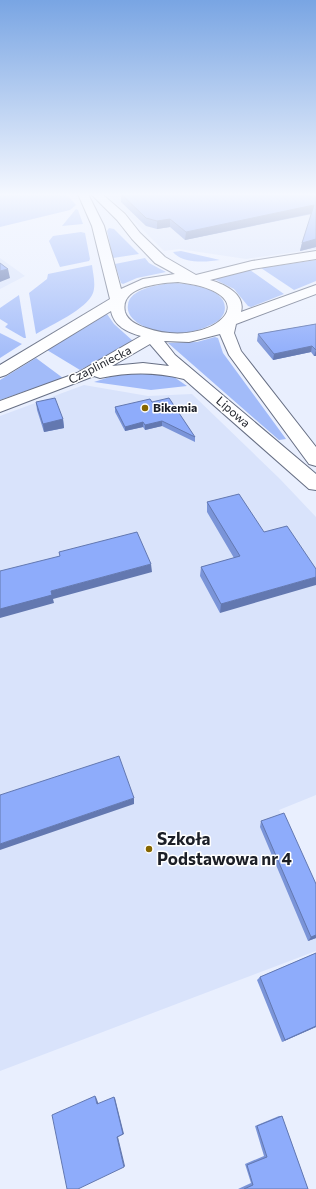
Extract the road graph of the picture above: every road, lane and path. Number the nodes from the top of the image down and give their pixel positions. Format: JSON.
{"nodes":[{"id":1,"x":104,"y":249,"type":"edge"},
{"id":2,"x":149,"y":249,"type":"edge"},
{"id":3,"x":316,"y":255,"type":"edge"},
{"id":4,"x":160,"y":260,"type":"junction"},
{"id":5,"x":252,"y":265,"type":"junction"},
{"id":6,"x":194,"y":280,"type":"junction"},
{"id":7,"x":316,"y":289,"type":"edge"},
{"id":8,"x":118,"y":300,"type":"junction"},
{"id":9,"x":229,"y":322,"type":"junction"},
{"id":10,"x":153,"y":336,"type":"junction"},
{"id":11,"x":0,"y":372,"type":"edge"},
{"id":12,"x":83,"y":376,"type":"junction"},
{"id":13,"x":193,"y":378,"type":"junction"},
{"id":14,"x":0,"y":407,"type":"edge"},
{"id":15,"x":316,"y":460,"type":"edge"},
{"id":16,"x":316,"y":484,"type":"edge"}],
"edges":[{"from":1,"to":8,"type":"street"},
{"from":2,"to":4,"type":"street"},
{"from":3,"to":5,"type":"street"},
{"from":4,"to":5,"type":"street"},
{"from":4,"to":6,"type":"street"},
{"from":5,"to":6,"type":"street"},
{"from":6,"to":8,"type":"street"},
{"from":6,"to":9,"type":"street"},
{"from":7,"to":9,"type":"street"},
{"from":8,"to":10,"type":"street"},
{"from":8,"to":11,"type":"street"},
{"from":9,"to":10,"type":"street"},
{"from":9,"to":15,"type":"street"},
{"from":10,"to":12,"type":"street","name":"Czapliniecka"},
{"from":10,"to":13,"type":"street","name":"Lipowa"},
{"from":12,"to":13,"type":"street"},
{"from":12,"to":14,"type":"street","name":"Czapliniecka"},
{"from":13,"to":16,"type":"street","name":"Lipowa"}]}
